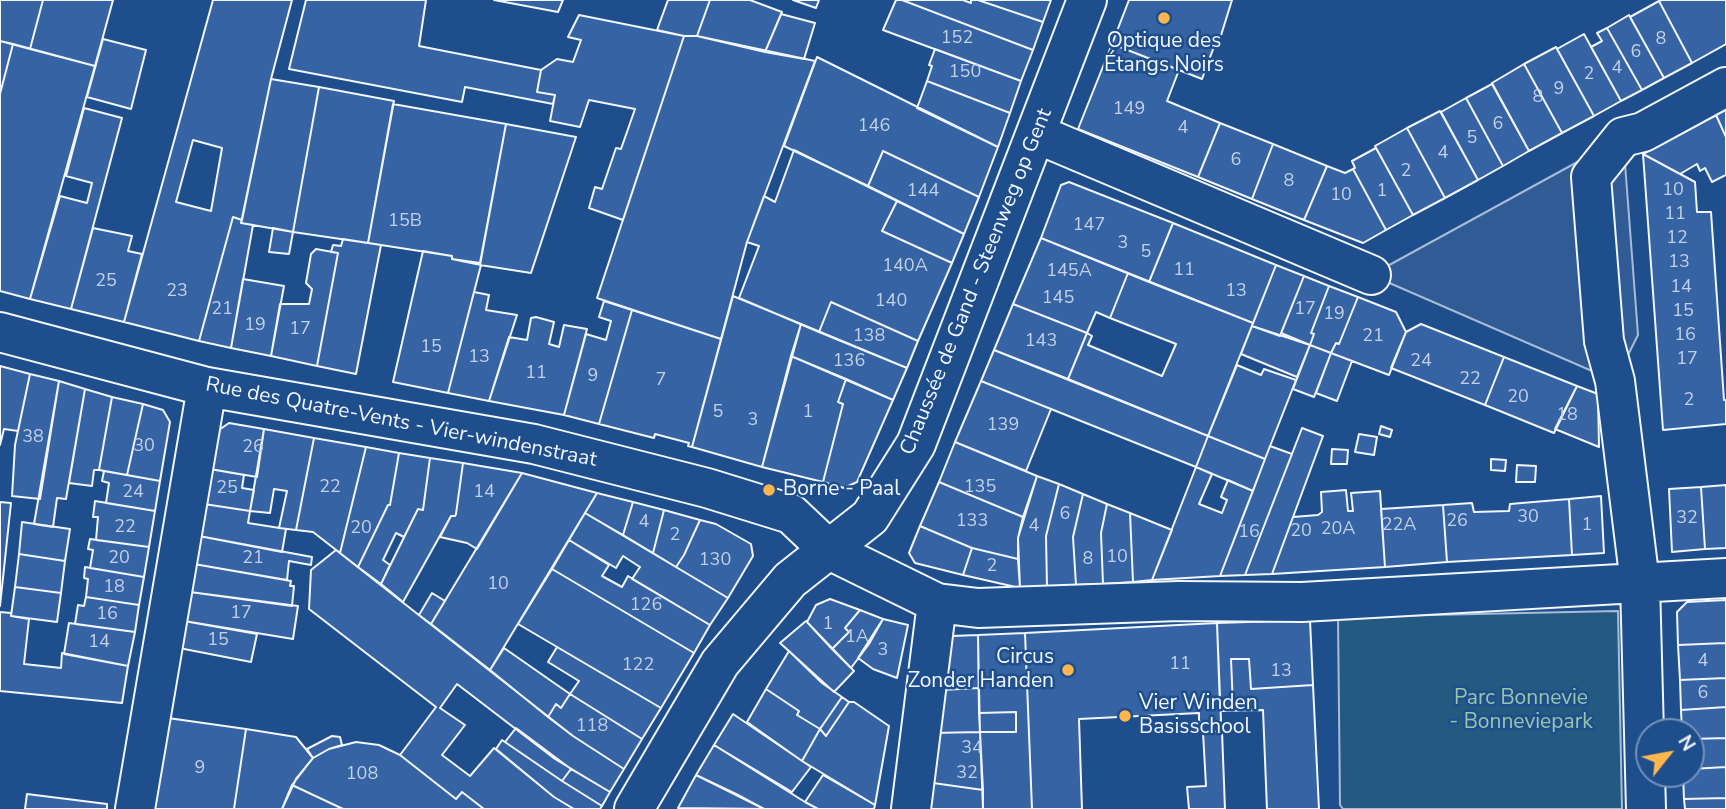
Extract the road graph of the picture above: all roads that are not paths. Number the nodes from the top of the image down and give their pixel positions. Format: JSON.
{"nodes":[{"id":1,"x":1087,"y":0,"type":"edge"},
{"id":2,"x":1726,"y":86,"type":"edge"},
{"id":3,"x":1037,"y":134,"type":"junction"},
{"id":4,"x":1371,"y":275,"type":"dead end"},
{"id":5,"x":0,"y":332,"type":"edge"},
{"id":6,"x":207,"y":387,"type":"junction"},
{"id":7,"x":829,"y":550,"type":"junction"},
{"id":8,"x":1726,"y":578,"type":"edge"},
{"id":9,"x":1640,"y":583,"type":"junction"},
{"id":10,"x":937,"y":603,"type":"junction"},
{"id":11,"x":135,"y":809,"type":"edge"},
{"id":12,"x":634,"y":809,"type":"edge"},
{"id":13,"x":911,"y":809,"type":"edge"},
{"id":14,"x":1646,"y":809,"type":"edge"}],
"edges":[{"from":1,"to":3,"type":"street","name":"Chaussée de Gand - Steenweg op Gent"},
{"from":2,"to":9,"type":"street"},
{"from":3,"to":4,"type":"street"},
{"from":3,"to":7,"type":"street","name":"Chaussée de Gand - Steenweg op Gent"},
{"from":5,"to":6,"type":"street","name":"Rue des Quatre-Vents - Vier-windenstraat"},
{"from":6,"to":7,"type":"street","name":"Rue des Quatre-Vents - Vier-windenstraat"},
{"from":6,"to":11,"type":"street"},
{"from":7,"to":10,"type":"street","name":"Rue des Quatre-Vents - Vier-windenstraat"},
{"from":7,"to":12,"type":"street","name":"Chaussée de Gand - Steenweg op Gent"},
{"from":8,"to":9,"type":"street","name":"Rue des Quatre-Vents - Vier-windenstraat"},
{"from":9,"to":10,"type":"street","name":"Rue des Quatre-Vents - Vier-windenstraat"},
{"from":9,"to":14,"type":"street"},
{"from":10,"to":13,"type":"street"}]}
